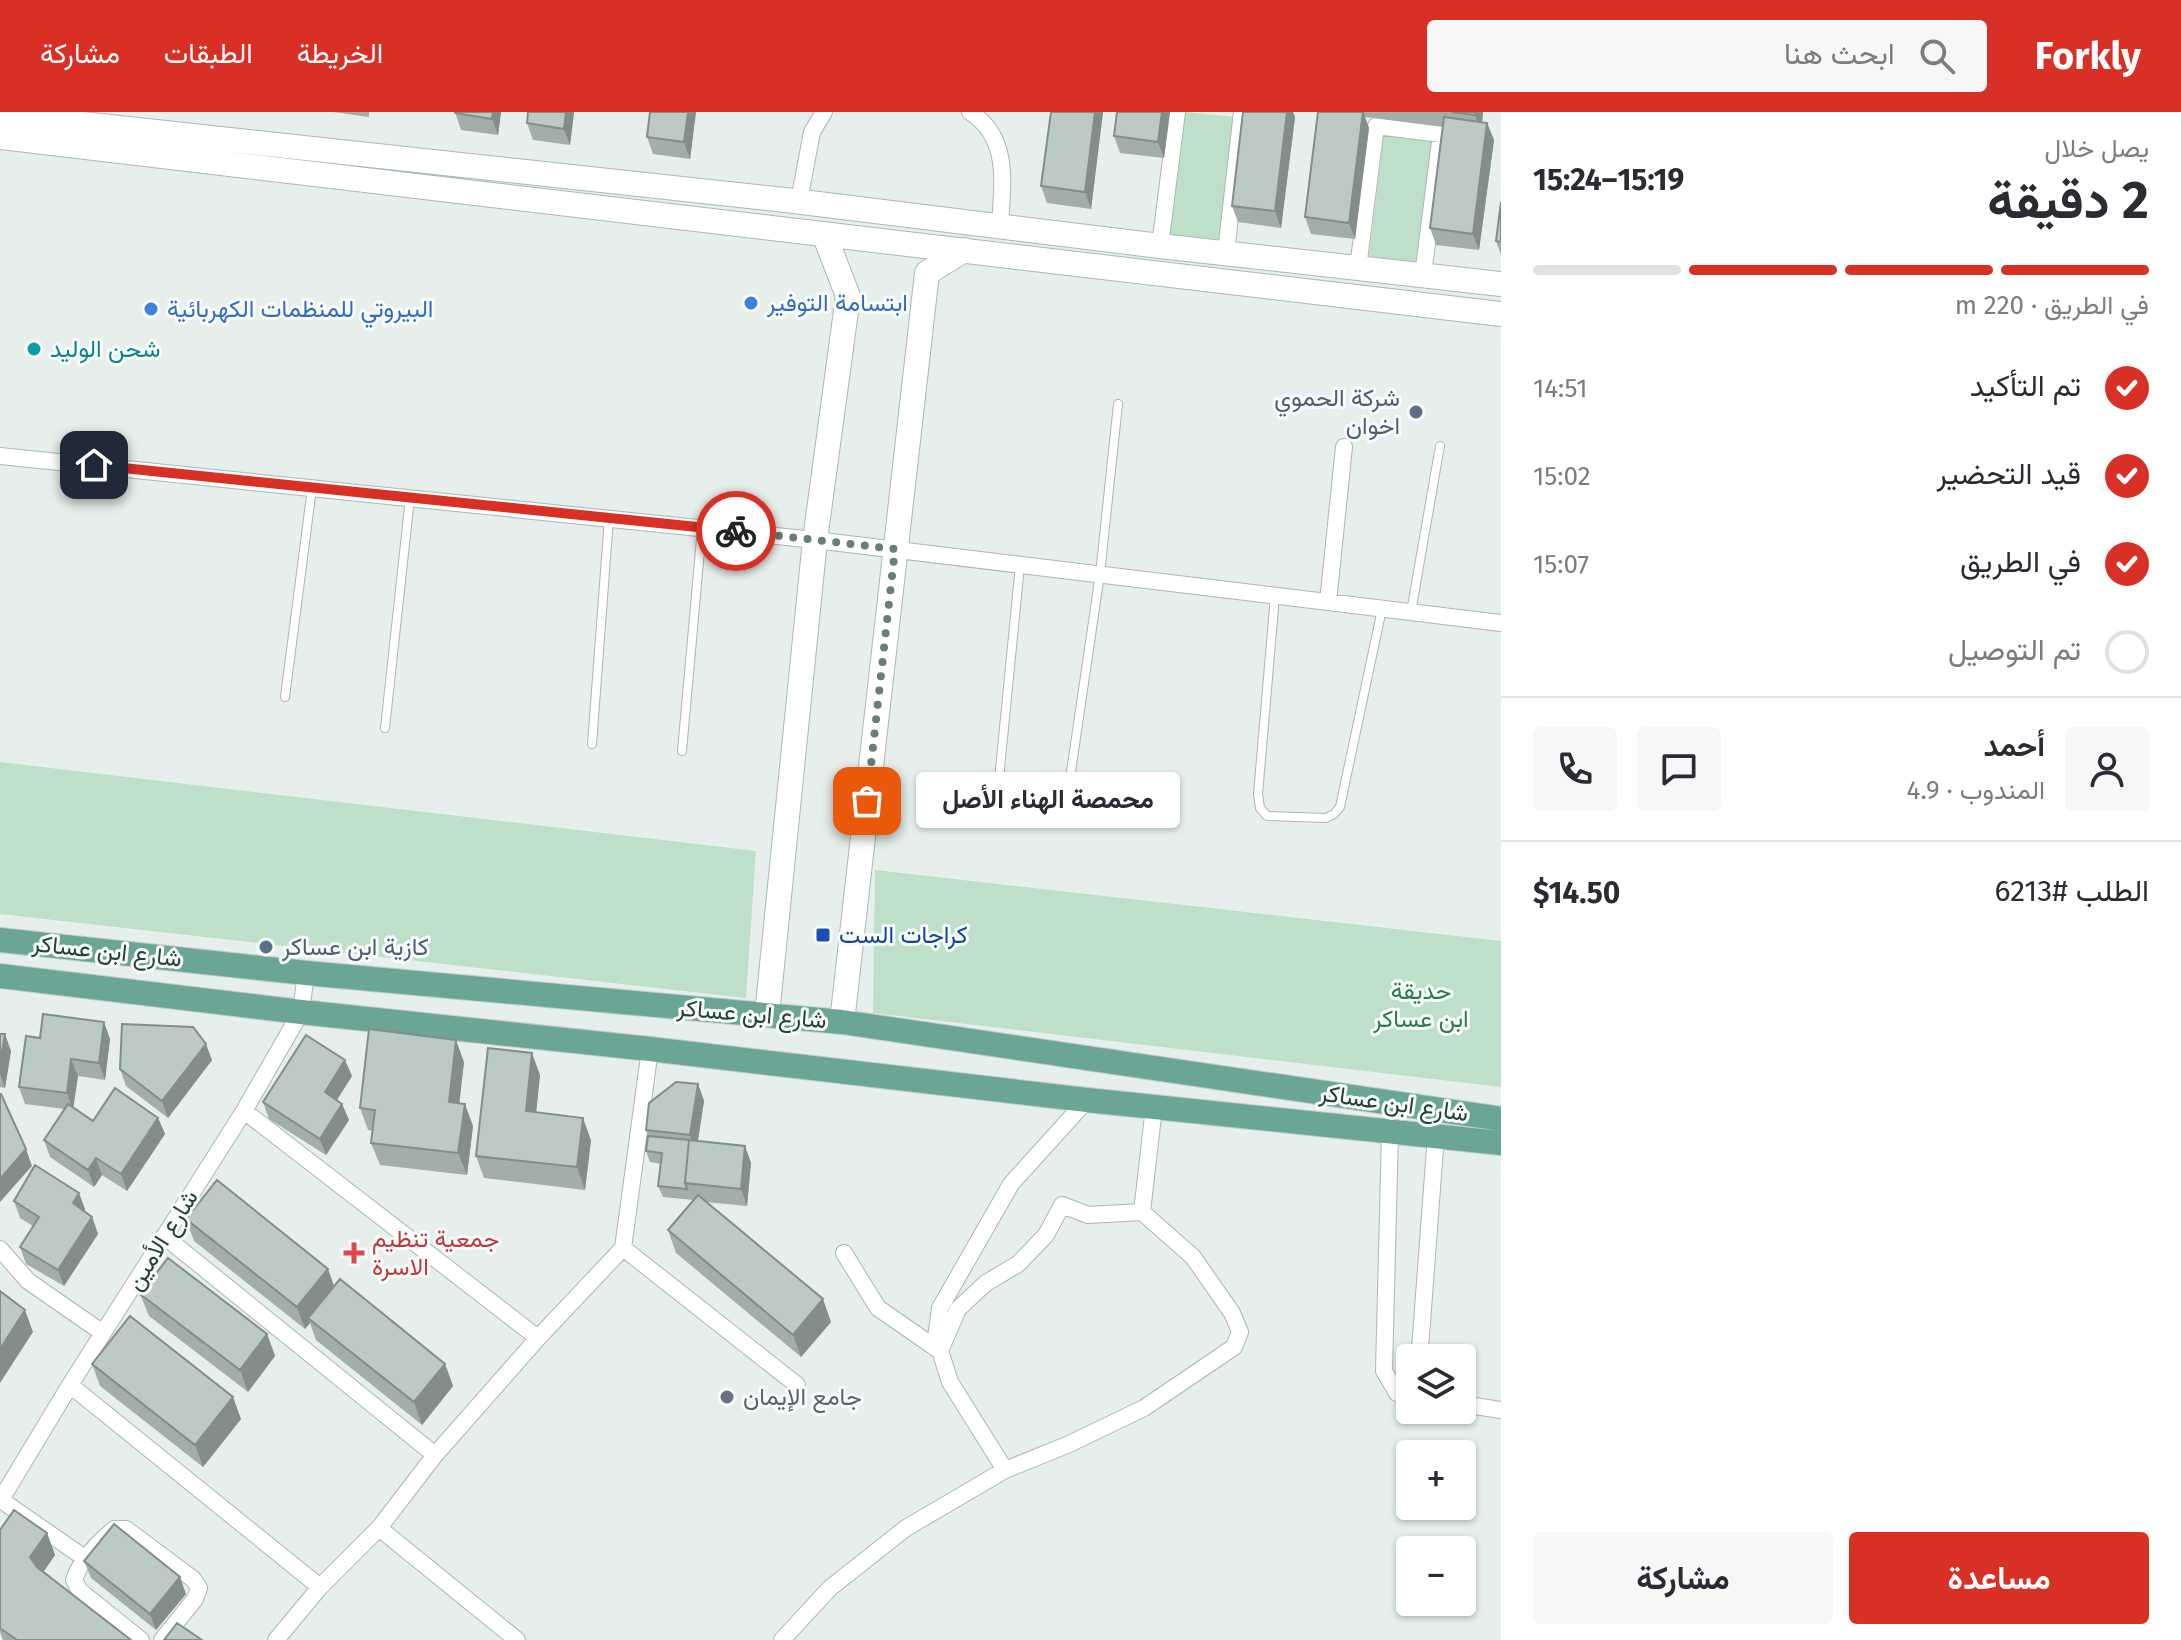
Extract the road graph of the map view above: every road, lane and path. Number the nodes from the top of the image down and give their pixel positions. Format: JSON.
{"nodes":[{"id":1,"x":824,"y":112,"type":"edge"},
{"id":2,"x":970,"y":112,"type":"edge"},
{"id":3,"x":1177,"y":112,"type":"edge"},
{"id":4,"x":1242,"y":112,"type":"edge"},
{"id":5,"x":0,"y":115,"type":"edge"},
{"id":6,"x":0,"y":137,"type":"edge"},
{"id":7,"x":799,"y":201,"type":"junction"},
{"id":8,"x":1000,"y":226,"type":"junction"},
{"id":9,"x":824,"y":234,"type":"junction"},
{"id":10,"x":1160,"y":246,"type":"junction"},
{"id":11,"x":964,"y":250,"type":"junction"},
{"id":12,"x":1226,"y":252,"type":"junction"},
{"id":13,"x":1358,"y":268,"type":"junction"},
{"id":14,"x":1423,"y":275,"type":"junction"},
{"id":15,"x":1501,"y":284,"type":"edge"},
{"id":16,"x":1501,"y":314,"type":"edge"},
{"id":17,"x":1118,"y":404,"type":"dead end"},
{"id":18,"x":1440,"y":446,"type":"dead end"},
{"id":19,"x":1344,"y":447,"type":"dead end"},
{"id":20,"x":0,"y":456,"type":"edge"},
{"id":21,"x":312,"y":488,"type":"junction"},
{"id":22,"x":410,"y":498,"type":"junction"},
{"id":23,"x":609,"y":518,"type":"junction"},
{"id":24,"x":702,"y":528,"type":"junction"},
{"id":25,"x":815,"y":540,"type":"junction"},
{"id":26,"x":895,"y":549,"type":"junction"},
{"id":27,"x":1020,"y":564,"type":"junction"},
{"id":28,"x":1100,"y":574,"type":"junction"},
{"id":29,"x":1275,"y":595,"type":"junction"},
{"id":30,"x":1328,"y":602,"type":"junction"},
{"id":31,"x":1382,"y":609,"type":"junction"},
{"id":32,"x":1411,"y":612,"type":"junction"},
{"id":33,"x":1501,"y":623,"type":"edge"},
{"id":34,"x":285,"y":697,"type":"dead end"},
{"id":35,"x":385,"y":728,"type":"dead end"},
{"id":36,"x":592,"y":744,"type":"dead end"},
{"id":37,"x":682,"y":751,"type":"dead end"},
{"id":38,"x":0,"y":940,"type":"edge"},
{"id":39,"x":306,"y":973,"type":"junction"},
{"id":40,"x":0,"y":976,"type":"edge"},
{"id":41,"x":301,"y":1012,"type":"junction"},
{"id":42,"x":767,"y":1015,"type":"junction"},
{"id":43,"x":842,"y":1022,"type":"junction"},
{"id":44,"x":650,"y":1049,"type":"junction"},
{"id":45,"x":1087,"y":1100,"type":"junction"},
{"id":46,"x":1154,"y":1107,"type":"junction"},
{"id":47,"x":244,"y":1111,"type":"junction"},
{"id":48,"x":1501,"y":1119,"type":"edge"},
{"id":49,"x":1390,"y":1131,"type":"junction"},
{"id":50,"x":1436,"y":1135,"type":"junction"},
{"id":51,"x":1501,"y":1143,"type":"edge"},
{"id":52,"x":1142,"y":1212,"type":"junction"},
{"id":53,"x":164,"y":1236,"type":"junction"},
{"id":54,"x":623,"y":1248,"type":"junction"},
{"id":55,"x":0,"y":1249,"type":"edge"},
{"id":56,"x":844,"y":1253,"type":"dead end"},
{"id":57,"x":103,"y":1333,"type":"junction"},
{"id":58,"x":538,"y":1338,"type":"junction"},
{"id":59,"x":1420,"y":1344,"type":"edge"},
{"id":60,"x":940,"y":1351,"type":"junction"},
{"id":61,"x":70,"y":1385,"type":"junction"},
{"id":62,"x":797,"y":1385,"type":"dead end"},
{"id":63,"x":1396,"y":1385,"type":"edge"},
{"id":64,"x":1476,"y":1406,"type":"edge"},
{"id":65,"x":1501,"y":1410,"type":"edge"},
{"id":66,"x":435,"y":1455,"type":"junction"},
{"id":67,"x":1005,"y":1470,"type":"junction"},
{"id":68,"x":0,"y":1500,"type":"edge"},
{"id":69,"x":379,"y":1528,"type":"junction"},
{"id":70,"x":86,"y":1559,"type":"junction"},
{"id":71,"x":320,"y":1587,"type":"junction"},
{"id":72,"x":141,"y":1640,"type":"edge"},
{"id":73,"x":162,"y":1640,"type":"edge"},
{"id":74,"x":276,"y":1640,"type":"edge"},
{"id":75,"x":517,"y":1640,"type":"edge"},
{"id":76,"x":782,"y":1640,"type":"edge"}],
"edges":[{"from":1,"to":7,"type":"street"},
{"from":2,"to":8,"type":"street"},
{"from":3,"to":10,"type":"street"},
{"from":4,"to":12,"type":"street"},
{"from":5,"to":7,"type":"main road"},
{"from":6,"to":9,"type":"main road"},
{"from":7,"to":8,"type":"main road"},
{"from":8,"to":10,"type":"main road"},
{"from":9,"to":11,"type":"main road"},
{"from":9,"to":25,"type":"main road"},
{"from":10,"to":12,"type":"main road"},
{"from":11,"to":16,"type":"main road"},
{"from":11,"to":26,"type":"main road"},
{"from":12,"to":13,"type":"main road"},
{"from":13,"to":14,"type":"main road"},
{"from":13,"to":14,"type":"street"},
{"from":14,"to":15,"type":"main road"},
{"from":17,"to":28,"type":"lane"},
{"from":18,"to":32,"type":"lane"},
{"from":19,"to":30,"type":"street"},
{"from":20,"to":21,"type":"street"},
{"from":21,"to":22,"type":"street"},
{"from":21,"to":34,"type":"lane"},
{"from":22,"to":23,"type":"street"},
{"from":22,"to":35,"type":"lane"},
{"from":23,"to":24,"type":"street"},
{"from":23,"to":36,"type":"lane"},
{"from":24,"to":25,"type":"street"},
{"from":24,"to":37,"type":"lane"},
{"from":25,"to":26,"type":"street"},
{"from":25,"to":42,"type":"main road"},
{"from":26,"to":27,"type":"street"},
{"from":26,"to":43,"type":"main road"},
{"from":27,"to":28,"type":"street"},
{"from":27,"to":28,"type":"lane"},
{"from":28,"to":29,"type":"street"},
{"from":29,"to":30,"type":"street"},
{"from":29,"to":31,"type":"lane"},
{"from":30,"to":31,"type":"street"},
{"from":31,"to":32,"type":"street"},
{"from":32,"to":33,"type":"street"},
{"from":38,"to":39,"type":"main road","name":"شارع ابن عساكر"},
{"from":39,"to":41,"type":"street","name":"شارع الأمين"},
{"from":39,"to":42,"type":"main road","name":"شارع ابن عساكر"},
{"from":40,"to":41,"type":"main road","name":"شارع ابن عساكر"},
{"from":41,"to":44,"type":"main road","name":"شارع ابن عساكر"},
{"from":41,"to":47,"type":"street","name":"شارع الأمين"},
{"from":42,"to":43,"type":"main road","name":"شارع ابن عساكر"},
{"from":43,"to":48,"type":"main road","name":"شارع ابن عساكر"},
{"from":44,"to":45,"type":"main road","name":"شارع ابن عساكر"},
{"from":44,"to":54,"type":"street"},
{"from":45,"to":46,"type":"main road","name":"شارع ابن عساكر"},
{"from":45,"to":60,"type":"street"},
{"from":46,"to":49,"type":"main road","name":"شارع ابن عساكر"},
{"from":46,"to":52,"type":"street"},
{"from":47,"to":53,"type":"street","name":"شارع الأمين"},
{"from":47,"to":58,"type":"street"},
{"from":49,"to":50,"type":"main road","name":"شارع ابن عساكر"},
{"from":49,"to":63,"type":"street"},
{"from":50,"to":51,"type":"main road","name":"شارع ابن عساكر"},
{"from":50,"to":59,"type":"street"},
{"from":52,"to":60,"type":"street"},
{"from":52,"to":67,"type":"street"},
{"from":53,"to":57,"type":"street","name":"شارع الأمين"},
{"from":53,"to":66,"type":"street"},
{"from":54,"to":58,"type":"street"},
{"from":54,"to":62,"type":"street"},
{"from":55,"to":57,"type":"street"},
{"from":56,"to":60,"type":"street"},
{"from":57,"to":61,"type":"street","name":"شارع الأمين"},
{"from":58,"to":66,"type":"street"},
{"from":60,"to":67,"type":"street"},
{"from":61,"to":68,"type":"street","name":"شارع الأمين"},
{"from":61,"to":71,"type":"street"},
{"from":64,"to":65,"type":"street"},
{"from":66,"to":69,"type":"street"},
{"from":67,"to":76,"type":"street"},
{"from":68,"to":70,"type":"street"},
{"from":69,"to":71,"type":"street"},
{"from":69,"to":75,"type":"street"},
{"from":70,"to":72,"type":"street"},
{"from":70,"to":73,"type":"street"},
{"from":71,"to":74,"type":"street"}]}
